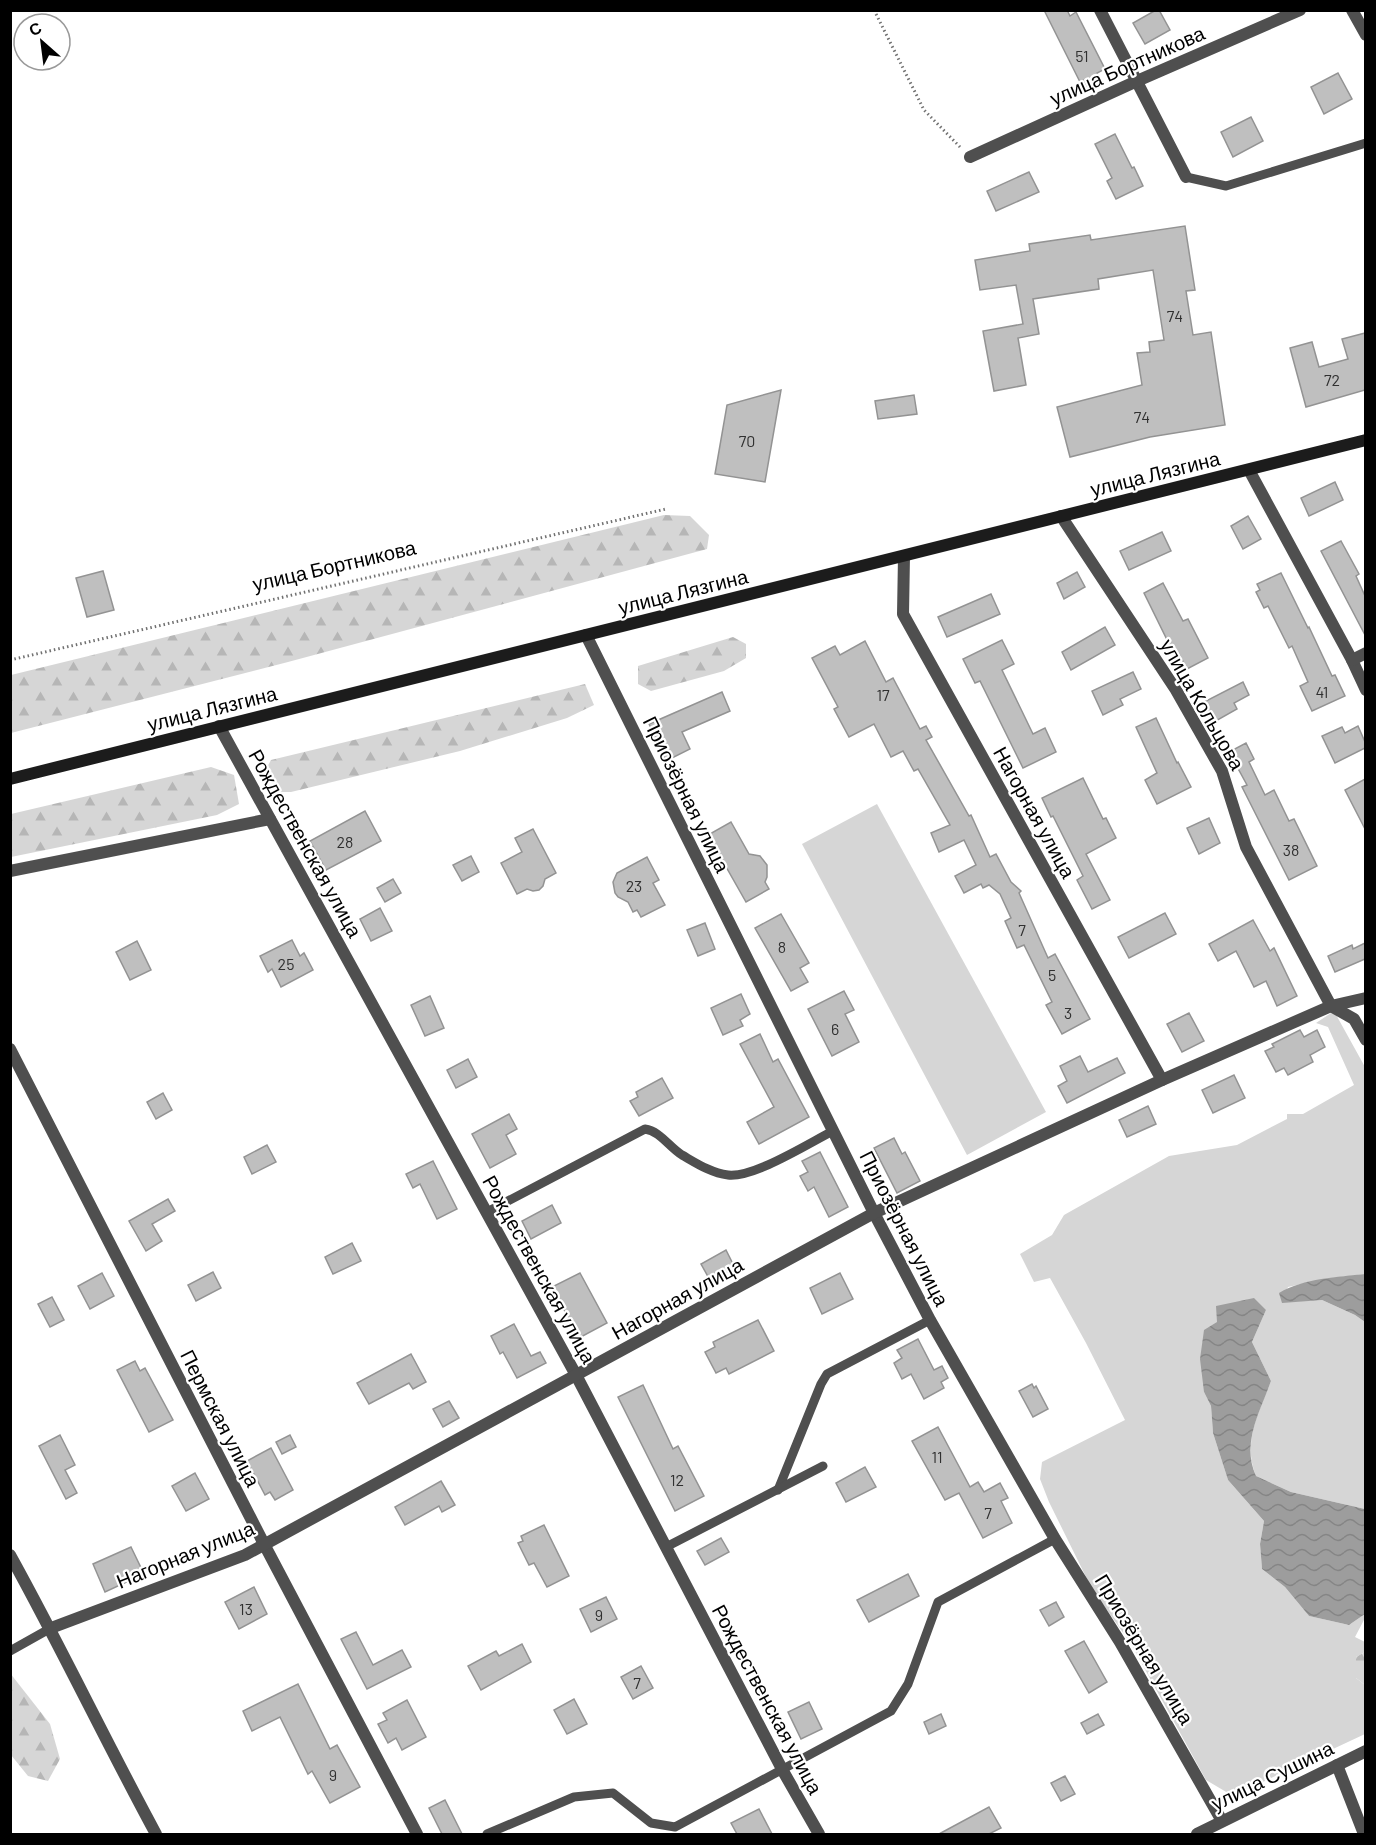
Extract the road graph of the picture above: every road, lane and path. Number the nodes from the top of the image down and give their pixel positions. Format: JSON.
{"nodes":[{"id":1,"x":874,"y":10,"type":"edge"},
{"id":2,"x":1100,"y":10,"type":"edge"},
{"id":3,"x":1300,"y":10,"type":"edge"},
{"id":4,"x":1352,"y":10,"type":"edge"},
{"id":5,"x":1365,"y":35,"type":"edge"},
{"id":6,"x":1137,"y":81,"type":"junction"},
{"id":7,"x":1365,"y":142,"type":"edge"},
{"id":8,"x":970,"y":157,"type":"joint"},
{"id":9,"x":1186,"y":177,"type":"joint"},
{"id":10,"x":1365,"y":440,"type":"edge"},
{"id":11,"x":1249,"y":470,"type":"junction"},
{"id":12,"x":666,"y":508,"type":"dead end"},
{"id":13,"x":1061,"y":516,"type":"junction"},
{"id":14,"x":904,"y":556,"type":"junction"},
{"id":15,"x":586,"y":635,"type":"junction"},
{"id":16,"x":1365,"y":653,"type":"edge"},
{"id":17,"x":10,"y":660,"type":"edge"},
{"id":18,"x":1352,"y":660,"type":"junction"},
{"id":19,"x":1365,"y":690,"type":"edge"},
{"id":20,"x":219,"y":726,"type":"junction"},
{"id":21,"x":10,"y":779,"type":"edge"},
{"id":22,"x":270,"y":819,"type":"junction"},
{"id":23,"x":10,"y":871,"type":"edge"},
{"id":24,"x":1365,"y":998,"type":"edge"},
{"id":25,"x":1331,"y":1006,"type":"junction"},
{"id":26,"x":1365,"y":1040,"type":"edge"},
{"id":27,"x":10,"y":1049,"type":"edge"},
{"id":28,"x":1162,"y":1080,"type":"junction"},
{"id":29,"x":833,"y":1131,"type":"junction"},
{"id":30,"x":487,"y":1212,"type":"junction"},
{"id":31,"x":874,"y":1213,"type":"junction"},
{"id":32,"x":930,"y":1320,"type":"junction"},
{"id":33,"x":576,"y":1375,"type":"junction"},
{"id":34,"x":823,"y":1466,"type":"dead end"},
{"id":35,"x":778,"y":1490,"type":"junction"},
{"id":36,"x":1055,"y":1539,"type":"junction"},
{"id":37,"x":264,"y":1544,"type":"junction"},
{"id":38,"x":666,"y":1547,"type":"junction"},
{"id":39,"x":10,"y":1555,"type":"edge"},
{"id":40,"x":51,"y":1628,"type":"junction"},
{"id":41,"x":10,"y":1651,"type":"edge"},
{"id":42,"x":1365,"y":1751,"type":"edge"},
{"id":43,"x":1337,"y":1765,"type":"junction"},
{"id":44,"x":783,"y":1771,"type":"junction"},
{"id":45,"x":1222,"y":1821,"type":"junction"},
{"id":46,"x":156,"y":1834,"type":"edge"},
{"id":47,"x":417,"y":1834,"type":"edge"},
{"id":48,"x":487,"y":1834,"type":"edge"},
{"id":49,"x":819,"y":1834,"type":"edge"},
{"id":50,"x":1197,"y":1834,"type":"edge"},
{"id":51,"x":1364,"y":1834,"type":"edge"}],
"edges":[{"from":1,"to":8,"type":"path"},
{"from":2,"to":6,"type":"street"},
{"from":3,"to":6,"type":"street","name":"улица Бортникова"},
{"from":4,"to":5,"type":"street"},
{"from":6,"to":8,"type":"street","name":"улица Бортникова"},
{"from":6,"to":9,"type":"street"},
{"from":7,"to":9,"type":"lane"},
{"from":10,"to":11,"type":"main road","name":"улица Лязгина"},
{"from":11,"to":13,"type":"main road","name":"улица Лязгина"},
{"from":11,"to":18,"type":"street"},
{"from":12,"to":17,"type":"path","name":"улица Бортникова"},
{"from":13,"to":14,"type":"main road","name":"улица Лязгина"},
{"from":13,"to":25,"type":"street","name":"улица Кольцова"},
{"from":14,"to":15,"type":"main road","name":"улица Лязгина"},
{"from":14,"to":28,"type":"street","name":"Нагорная улица"},
{"from":15,"to":20,"type":"main road","name":"улица Лязгина"},
{"from":15,"to":29,"type":"street","name":"Приозёрная улица"},
{"from":16,"to":18,"type":"street"},
{"from":18,"to":19,"type":"street"},
{"from":20,"to":21,"type":"main road","name":"улица Лязгина"},
{"from":20,"to":22,"type":"street","name":"Рождественская улица"},
{"from":22,"to":23,"type":"street"},
{"from":22,"to":30,"type":"street","name":"Рождественская улица"},
{"from":24,"to":25,"type":"street","name":"Нагорная улица"},
{"from":25,"to":26,"type":"street","name":"улица Кольцова"},
{"from":25,"to":28,"type":"street","name":"Нагорная улица"},
{"from":27,"to":37,"type":"street","name":"Пермская улица"},
{"from":28,"to":31,"type":"street","name":"Нагорная улица"},
{"from":29,"to":30,"type":"lane"},
{"from":29,"to":31,"type":"street","name":"Приозёрная улица"},
{"from":30,"to":33,"type":"street","name":"Рождественская улица"},
{"from":31,"to":32,"type":"street","name":"Приозёрная улица"},
{"from":31,"to":33,"type":"street","name":"Нагорная улица"},
{"from":32,"to":35,"type":"lane"},
{"from":32,"to":36,"type":"street","name":"Приозёрная улица"},
{"from":33,"to":37,"type":"street","name":"Нагорная улица"},
{"from":33,"to":38,"type":"street","name":"Рождественская улица"},
{"from":34,"to":35,"type":"lane"},
{"from":35,"to":38,"type":"lane"},
{"from":36,"to":44,"type":"lane"},
{"from":36,"to":45,"type":"street","name":"Приозёрная улица"},
{"from":37,"to":40,"type":"street","name":"Нагорная улица"},
{"from":37,"to":47,"type":"street","name":"Пермская улица"},
{"from":38,"to":44,"type":"street","name":"Рождественская улица"},
{"from":39,"to":40,"type":"street"},
{"from":40,"to":41,"type":"lane"},
{"from":40,"to":46,"type":"street"},
{"from":42,"to":43,"type":"street","name":"улица Сушина"},
{"from":43,"to":45,"type":"street","name":"улица Сушина"},
{"from":43,"to":51,"type":"street"},
{"from":44,"to":48,"type":"lane"},
{"from":44,"to":49,"type":"street","name":"Рождественская улица"},
{"from":45,"to":50,"type":"street","name":"улица Сушина"}]}
